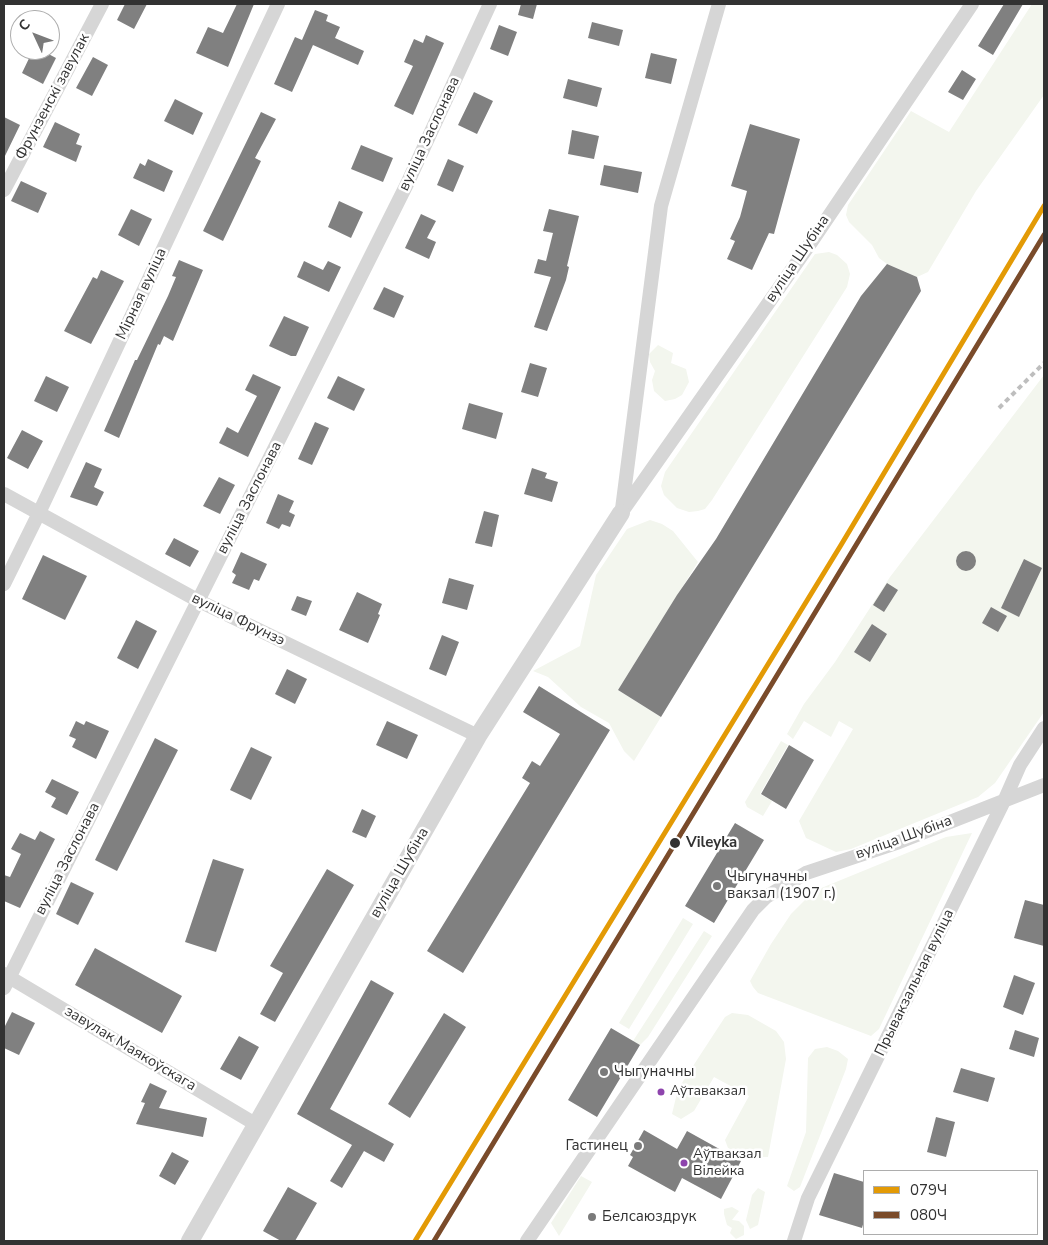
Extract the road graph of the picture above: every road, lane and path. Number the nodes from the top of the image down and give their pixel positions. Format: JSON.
{"nodes":[{"id":1,"x":102,"y":4,"type":"edge"},
{"id":2,"x":278,"y":4,"type":"edge"},
{"id":3,"x":490,"y":4,"type":"edge"},
{"id":4,"x":719,"y":4,"type":"edge"},
{"id":5,"x":972,"y":4,"type":"edge"},
{"id":6,"x":4,"y":190,"type":"edge"},
{"id":7,"x":4,"y":494,"type":"edge"},
{"id":8,"x":39,"y":513,"type":"junction"},
{"id":9,"x":621,"y":513,"type":"junction"},
{"id":10,"x":4,"y":584,"type":"edge"},
{"id":11,"x":199,"y":601,"type":"junction"},
{"id":12,"x":1044,"y":728,"type":"edge"},
{"id":13,"x":478,"y":736,"type":"junction"},
{"id":14,"x":1044,"y":785,"type":"edge"},
{"id":15,"x":1005,"y":799,"type":"junction"},
{"id":16,"x":6,"y":979,"type":"edge"},
{"id":17,"x":257,"y":1125,"type":"junction"},
{"id":18,"x":190,"y":1241,"type":"edge"},
{"id":19,"x":527,"y":1241,"type":"edge"},
{"id":20,"x":794,"y":1241,"type":"edge"}],
"edges":[{"from":1,"to":6,"type":"street","name":"Фрунзенскі завулак"},
{"from":2,"to":8,"type":"street","name":"Мірная вуліца"},
{"from":3,"to":11,"type":"street","name":"вуліца Заслонава"},
{"from":4,"to":9,"type":"street","name":"вуліца Шубіна"},
{"from":5,"to":9,"type":"street","name":"вуліца Шубіна"},
{"from":7,"to":8,"type":"street","name":"вуліца Фрунзэ"},
{"from":8,"to":10,"type":"street","name":"Мірная вуліца"},
{"from":8,"to":11,"type":"street","name":"вуліца Фрунзэ"},
{"from":9,"to":13,"type":"street","name":"вуліца Шубіна"},
{"from":11,"to":13,"type":"street","name":"вуліца Фрунзэ"},
{"from":11,"to":16,"type":"street","name":"вуліца Заслонава"},
{"from":12,"to":15,"type":"street","name":"Прывакзальная вуліца"},
{"from":13,"to":17,"type":"street","name":"вуліца Шубіна"},
{"from":14,"to":15,"type":"street","name":"вуліца Шубіна"},
{"from":15,"to":19,"type":"street","name":"вуліца Шубіна"},
{"from":15,"to":20,"type":"street","name":"Прывакзальная вуліца"},
{"from":16,"to":17,"type":"street","name":"завулак Маякоўскага"},
{"from":17,"to":18,"type":"street","name":"вуліца Шубіна"}]}
